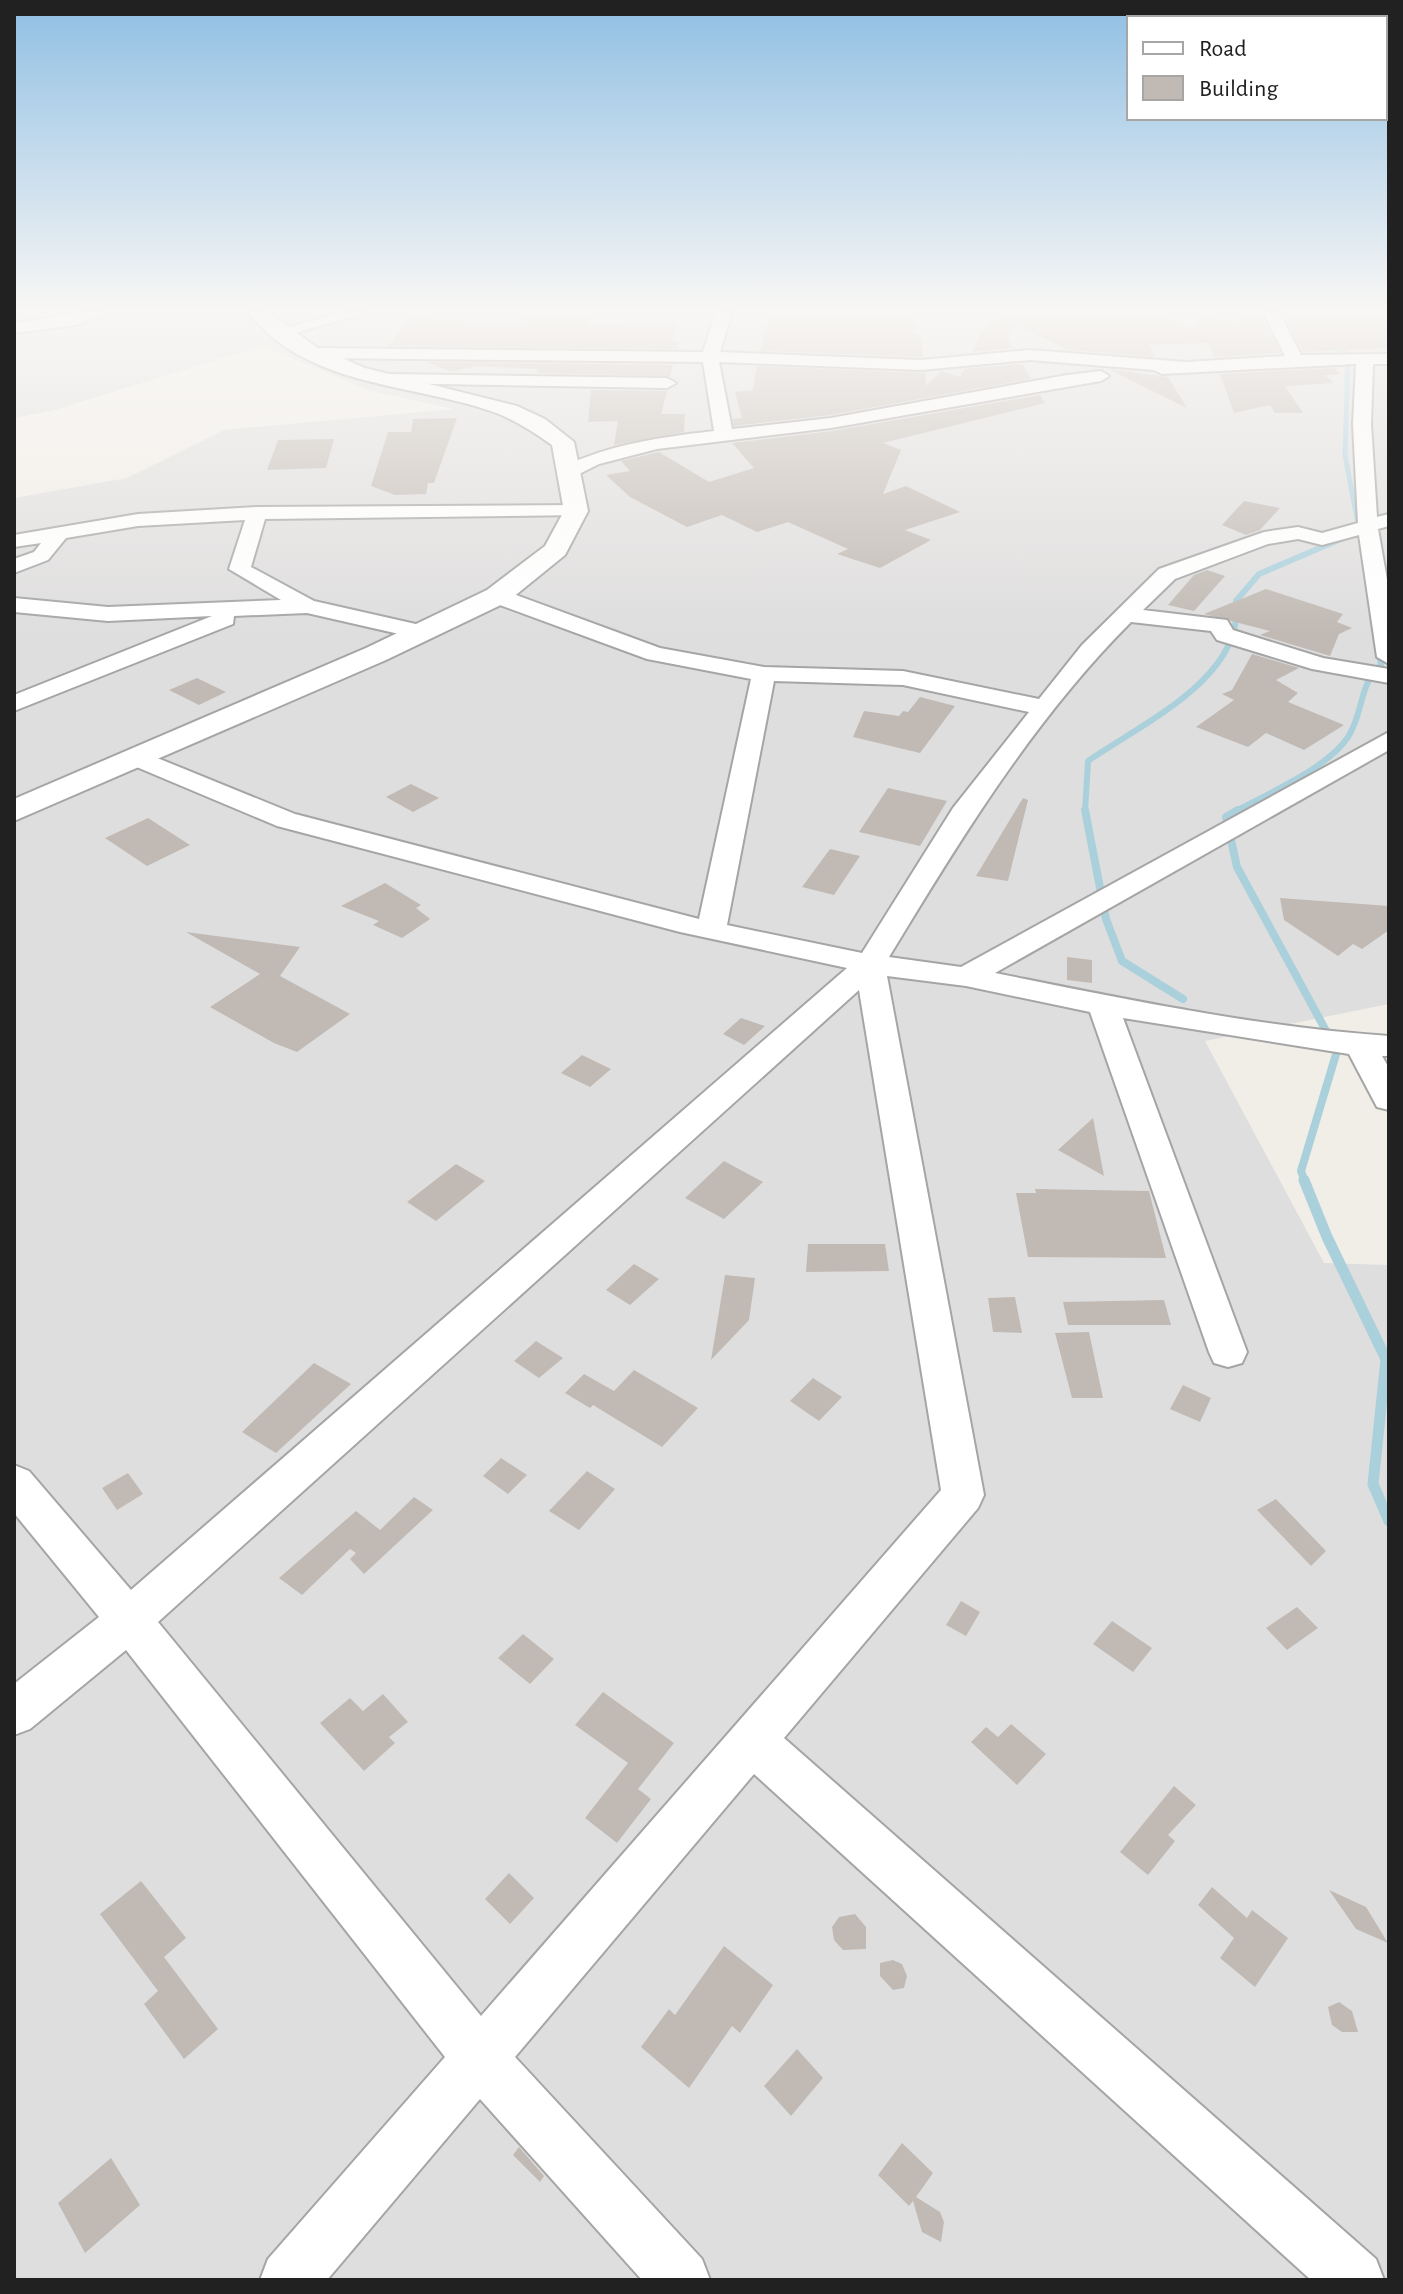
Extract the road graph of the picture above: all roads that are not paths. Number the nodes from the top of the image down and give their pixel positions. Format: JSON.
{"nodes":[{"id":1,"x":529,"y":419,"type":"edge"},
{"id":2,"x":721,"y":419,"type":"edge"},
{"id":3,"x":853,"y":419,"type":"edge"},
{"id":4,"x":1368,"y":419,"type":"edge"},
{"id":5,"x":724,"y":437,"type":"junction"},
{"id":6,"x":563,"y":442,"type":"junction"},
{"id":7,"x":638,"y":448,"type":"junction"},
{"id":8,"x":570,"y":471,"type":"junction"},
{"id":9,"x":576,"y":511,"type":"junction"},
{"id":10,"x":257,"y":513,"type":"junction"},
{"id":11,"x":1378,"y":524,"type":"edge"},
{"id":12,"x":60,"y":533,"type":"junction"},
{"id":13,"x":14,"y":541,"type":"edge"},
{"id":14,"x":14,"y":567,"type":"edge"},
{"id":15,"x":497,"y":596,"type":"junction"},
{"id":16,"x":14,"y":605,"type":"edge"},
{"id":17,"x":307,"y":606,"type":"junction"},
{"id":18,"x":243,"y":611,"type":"junction"},
{"id":19,"x":1125,"y":615,"type":"junction"},
{"id":20,"x":421,"y":632,"type":"junction"},
{"id":21,"x":1389,"y":657,"type":"edge"},
{"id":22,"x":764,"y":674,"type":"junction"},
{"id":23,"x":1389,"y":676,"type":"edge"},
{"id":24,"x":14,"y":704,"type":"edge"},
{"id":25,"x":1045,"y":708,"type":"junction"},
{"id":26,"x":1389,"y":740,"type":"edge"},
{"id":27,"x":136,"y":758,"type":"junction"},
{"id":28,"x":14,"y":811,"type":"edge"},
{"id":29,"x":711,"y":930,"type":"junction"},
{"id":30,"x":870,"y":964,"type":"junction"},
{"id":31,"x":966,"y":977,"type":"junction"},
{"id":32,"x":1103,"y":1005,"type":"junction"},
{"id":33,"x":1374,"y":1045,"type":"edge"},
{"id":34,"x":1389,"y":1099,"type":"edge"},
{"id":35,"x":1228,"y":1352,"type":"dead end"},
{"id":36,"x":14,"y":1483,"type":"edge"},
{"id":37,"x":129,"y":1620,"type":"junction"},
{"id":38,"x":14,"y":1713,"type":"edge"},
{"id":39,"x":752,"y":1741,"type":"junction"},
{"id":40,"x":480,"y":2058,"type":"junction"},
{"id":41,"x":289,"y":2280,"type":"edge"},
{"id":42,"x":681,"y":2280,"type":"edge"},
{"id":43,"x":1355,"y":2280,"type":"edge"}],
"edges":[{"from":1,"to":6,"type":"street"},
{"from":2,"to":5,"type":"street"},
{"from":3,"to":5,"type":"street"},
{"from":4,"to":11,"type":"street"},
{"from":5,"to":7,"type":"street"},
{"from":6,"to":7,"type":"street"},
{"from":6,"to":8,"type":"street"},
{"from":7,"to":8,"type":"street"},
{"from":8,"to":9,"type":"street"},
{"from":9,"to":10,"type":"street"},
{"from":9,"to":15,"type":"street"},
{"from":10,"to":12,"type":"street"},
{"from":10,"to":17,"type":"street"},
{"from":11,"to":19,"type":"street"},
{"from":11,"to":21,"type":"street"},
{"from":12,"to":13,"type":"street"},
{"from":12,"to":14,"type":"street"},
{"from":15,"to":20,"type":"street"},
{"from":15,"to":22,"type":"street"},
{"from":16,"to":18,"type":"street"},
{"from":17,"to":18,"type":"street"},
{"from":17,"to":20,"type":"street"},
{"from":18,"to":24,"type":"street"},
{"from":19,"to":23,"type":"street"},
{"from":19,"to":25,"type":"street"},
{"from":20,"to":27,"type":"street"},
{"from":22,"to":25,"type":"street"},
{"from":22,"to":29,"type":"street"},
{"from":25,"to":30,"type":"street"},
{"from":26,"to":31,"type":"street"},
{"from":27,"to":28,"type":"street"},
{"from":27,"to":29,"type":"street"},
{"from":29,"to":30,"type":"street"},
{"from":30,"to":31,"type":"street"},
{"from":30,"to":37,"type":"street"},
{"from":30,"to":39,"type":"street"},
{"from":31,"to":32,"type":"street"},
{"from":32,"to":33,"type":"street"},
{"from":32,"to":35,"type":"street"},
{"from":33,"to":34,"type":"street"},
{"from":36,"to":37,"type":"street"},
{"from":37,"to":38,"type":"street"},
{"from":37,"to":40,"type":"street"},
{"from":39,"to":40,"type":"street"},
{"from":39,"to":43,"type":"street"},
{"from":40,"to":41,"type":"street"},
{"from":40,"to":42,"type":"street"}]}
